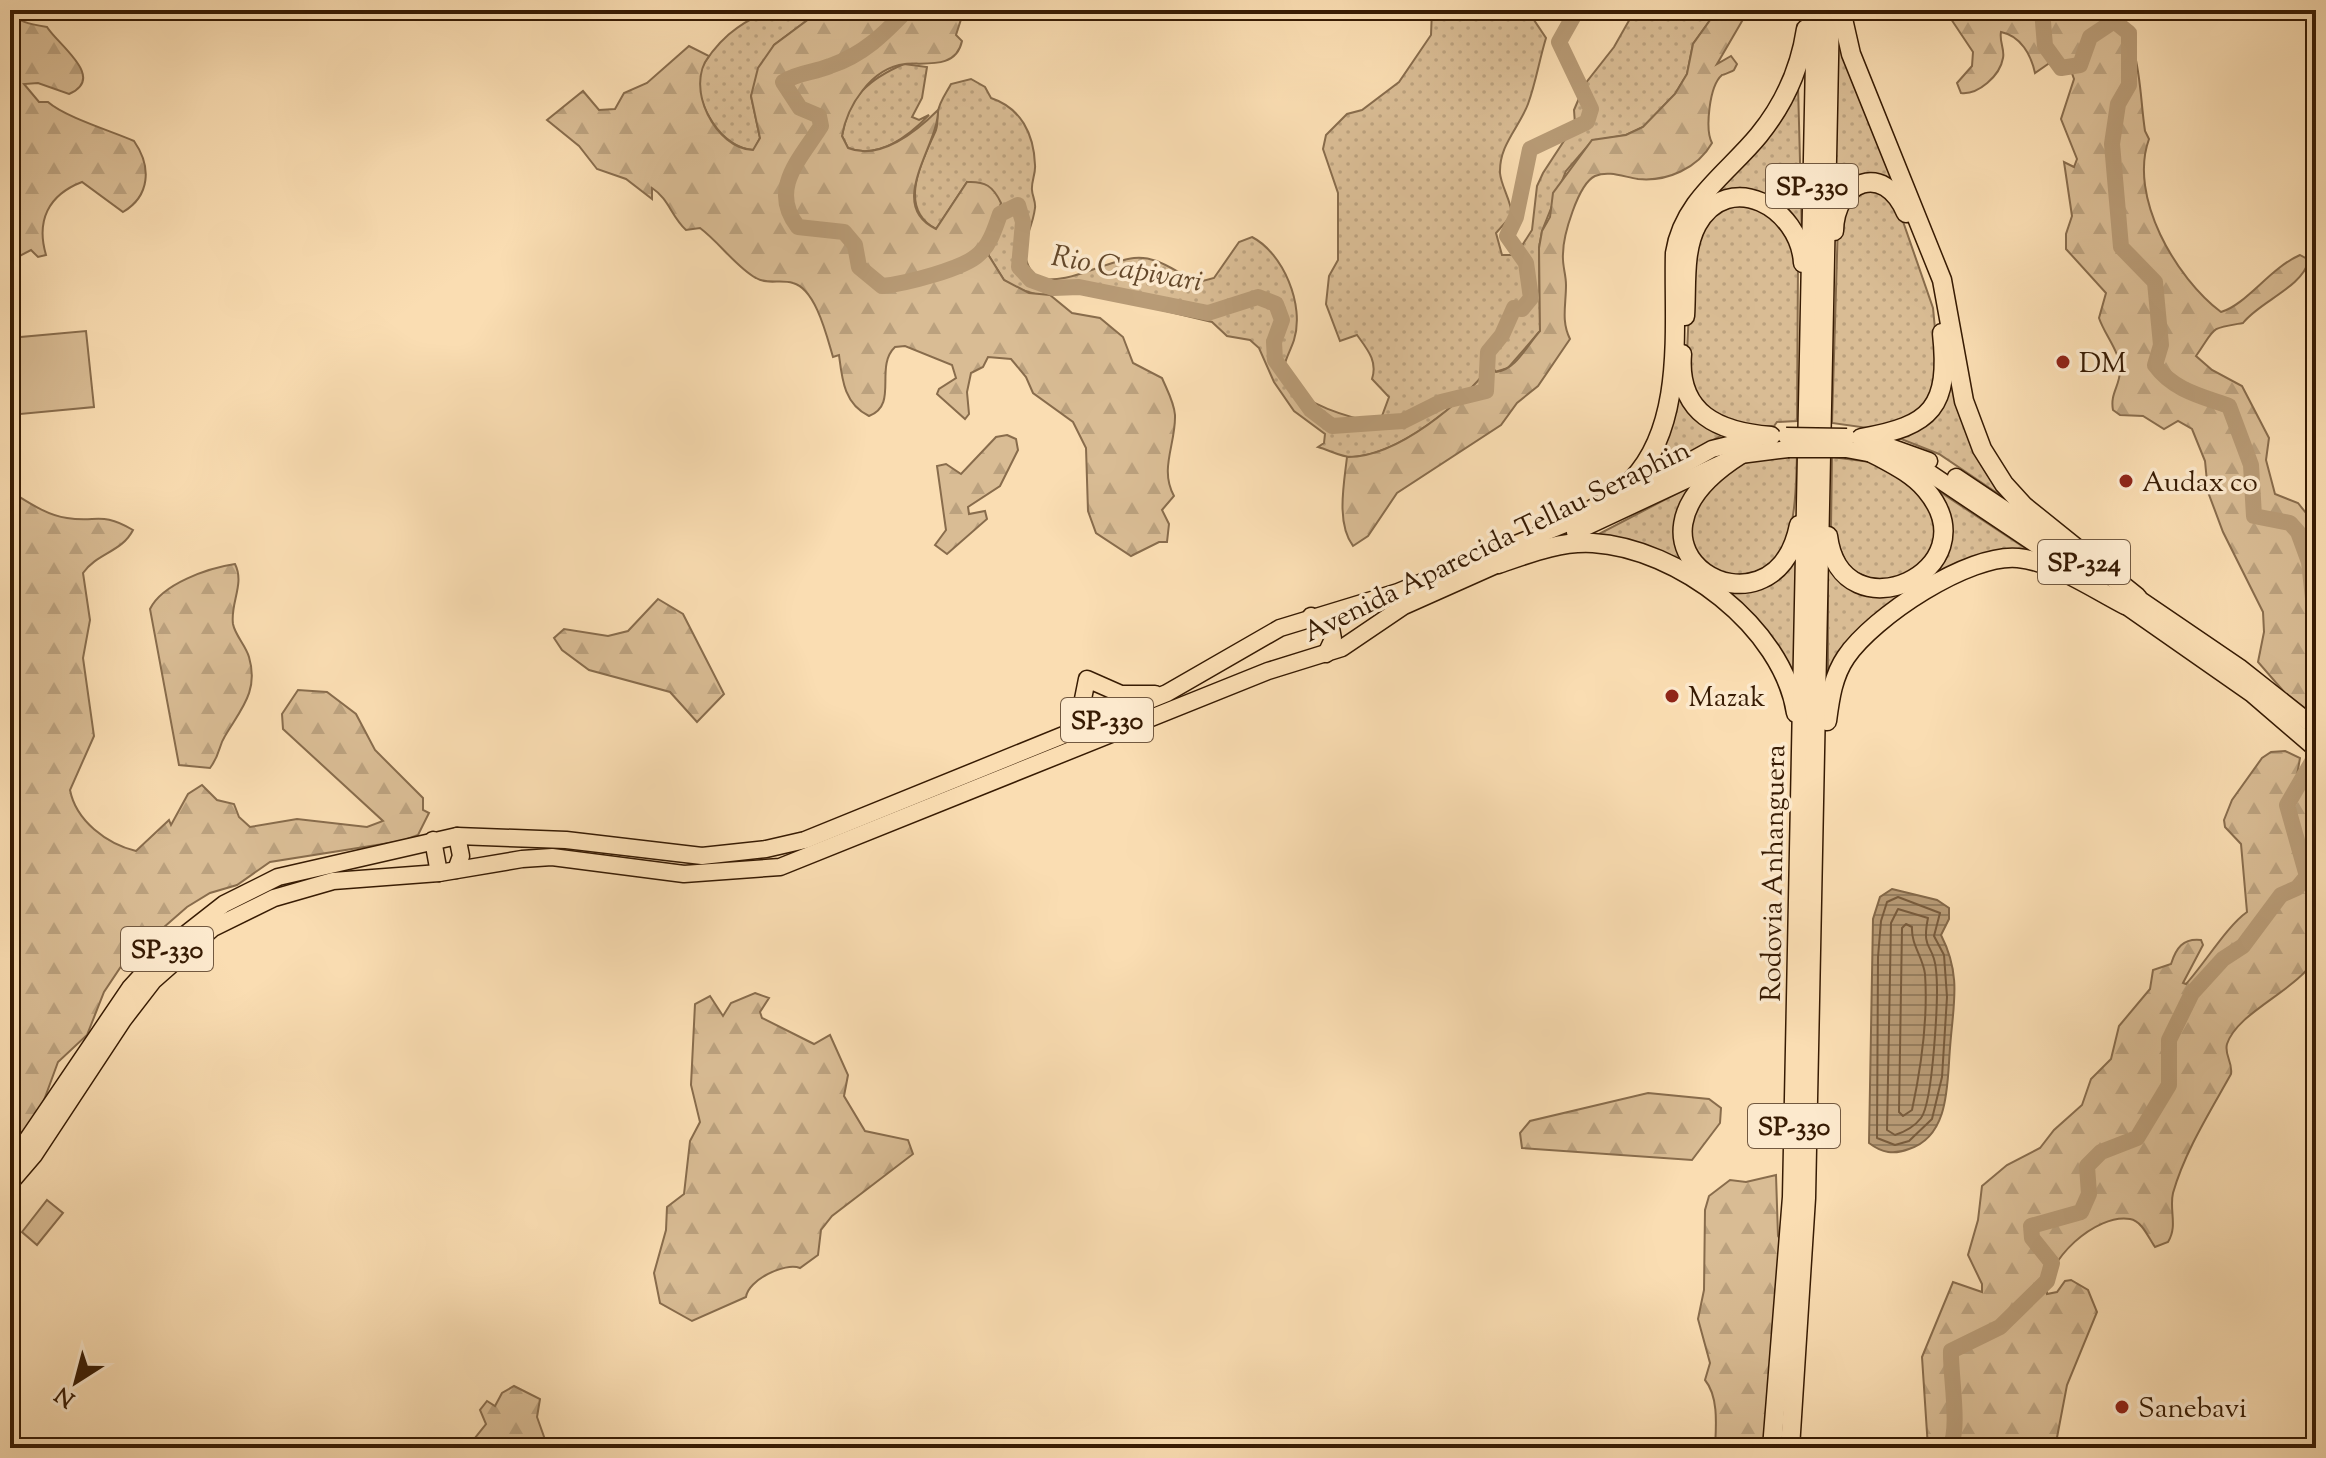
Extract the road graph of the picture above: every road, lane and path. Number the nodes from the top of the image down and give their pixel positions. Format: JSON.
{"nodes":[{"id":1,"x":1808,"y":10,"type":"edge"},
{"id":2,"x":1816,"y":10,"type":"edge"},
{"id":3,"x":1830,"y":10,"type":"edge"},
{"id":4,"x":1841,"y":10,"type":"edge"},
{"id":5,"x":1824,"y":333,"type":"junction"},
{"id":6,"x":1806,"y":362,"type":"junction"},
{"id":7,"x":1781,"y":440,"type":"junction"},
{"id":8,"x":1856,"y":444,"type":"junction"},
{"id":9,"x":1740,"y":455,"type":"junction"},
{"id":10,"x":1814,"y":484,"type":"junction"},
{"id":11,"x":1576,"y":520,"type":"junction"},
{"id":12,"x":1498,"y":564,"type":"junction"},
{"id":13,"x":2131,"y":601,"type":"junction"},
{"id":14,"x":1311,"y":616,"type":"junction"},
{"id":15,"x":1326,"y":654,"type":"junction"},
{"id":16,"x":1167,"y":693,"type":"junction"},
{"id":17,"x":2306,"y":727,"type":"edge"},
{"id":18,"x":1077,"y":729,"type":"junction"},
{"id":19,"x":2316,"y":749,"type":"edge"},
{"id":20,"x":1808,"y":808,"type":"junction"},
{"id":21,"x":457,"y":836,"type":"junction"},
{"id":22,"x":433,"y":840,"type":"junction"},
{"id":23,"x":448,"y":872,"type":"junction"},
{"id":24,"x":10,"y":1165,"type":"edge"},
{"id":25,"x":10,"y":1183,"type":"edge"},
{"id":26,"x":1772,"y":1448,"type":"edge"},
{"id":27,"x":1790,"y":1448,"type":"edge"}],
"edges":[{"from":1,"to":11,"type":"highway"},
{"from":2,"to":6,"type":"highway","name":"Rodovia Anhanguera","number":"SP-330"},
{"from":3,"to":5,"type":"highway","name":"Rodovia Anhanguera","number":"SP-330"},
{"from":4,"to":13,"type":"highway"},
{"from":5,"to":8,"type":"highway"},
{"from":5,"to":10,"type":"highway","name":"Rodovia Anhanguera","number":"SP-330"},
{"from":6,"to":7,"type":"highway"},
{"from":6,"to":10,"type":"highway","name":"Rodovia Anhanguera","number":"SP-330"},
{"from":7,"to":8,"type":"main road","bridge":true},
{"from":7,"to":9,"type":"main road","name":"Avenida Aparecida Tellau Seraphin","number":"SP-330"},
{"from":7,"to":11,"type":"main road","name":"Avenida Aparecida Tellau Seraphin","number":"SP-330"},
{"from":8,"to":10,"type":"highway"},
{"from":8,"to":13,"type":"main road","number":"SP-324"},
{"from":9,"to":10,"type":"highway"},
{"from":9,"to":12,"type":"main road","name":"Avenida Aparecida Tellau Seraphin","number":"SP-330"},
{"from":10,"to":20,"type":"highway","name":"Rodovia Anhanguera","number":"SP-330"},
{"from":11,"to":14,"type":"main road","name":"Avenida Aparecida Tellau Seraphin","number":"SP-330"},
{"from":12,"to":15,"type":"main road","name":"Avenida Aparecida Tellau Seraphin","number":"SP-330"},
{"from":12,"to":20,"type":"highway"},
{"from":13,"to":17,"type":"main road","number":"SP-324"},
{"from":13,"to":20,"type":"highway"},
{"from":14,"to":15,"type":"main road"},
{"from":14,"to":16,"type":"main road","name":"Avenida Aparecida Tellau Seraphin","number":"SP-330"},
{"from":15,"to":23,"type":"main road","name":"Avenida Aparecida Tellau Seraphin","number":"SP-330"},
{"from":16,"to":18,"type":"main road","name":"Avenida Aparecida Tellau Seraphin","number":"SP-330"},
{"from":16,"to":18,"type":"main road"},
{"from":17,"to":19,"type":"main road","number":"SP-324"},
{"from":18,"to":21,"type":"main road","name":"Avenida Aparecida Tellau Seraphin","number":"SP-330"},
{"from":20,"to":26,"type":"highway","name":"Rodovia Anhanguera","number":"SP-330"},
{"from":20,"to":27,"type":"highway","name":"Rodovia Anhanguera","number":"SP-330"},
{"from":21,"to":22,"type":"main road","name":"Avenida Aparecida Tellau Seraphin","number":"SP-330"},
{"from":21,"to":23,"type":"main road"},
{"from":22,"to":23,"type":"main road"},
{"from":22,"to":24,"type":"main road","name":"Avenida Aparecida Tellau Seraphin","number":"SP-330"},
{"from":23,"to":25,"type":"main road","name":"Avenida Aparecida Tellau Seraphin","number":"SP-330"}]}
